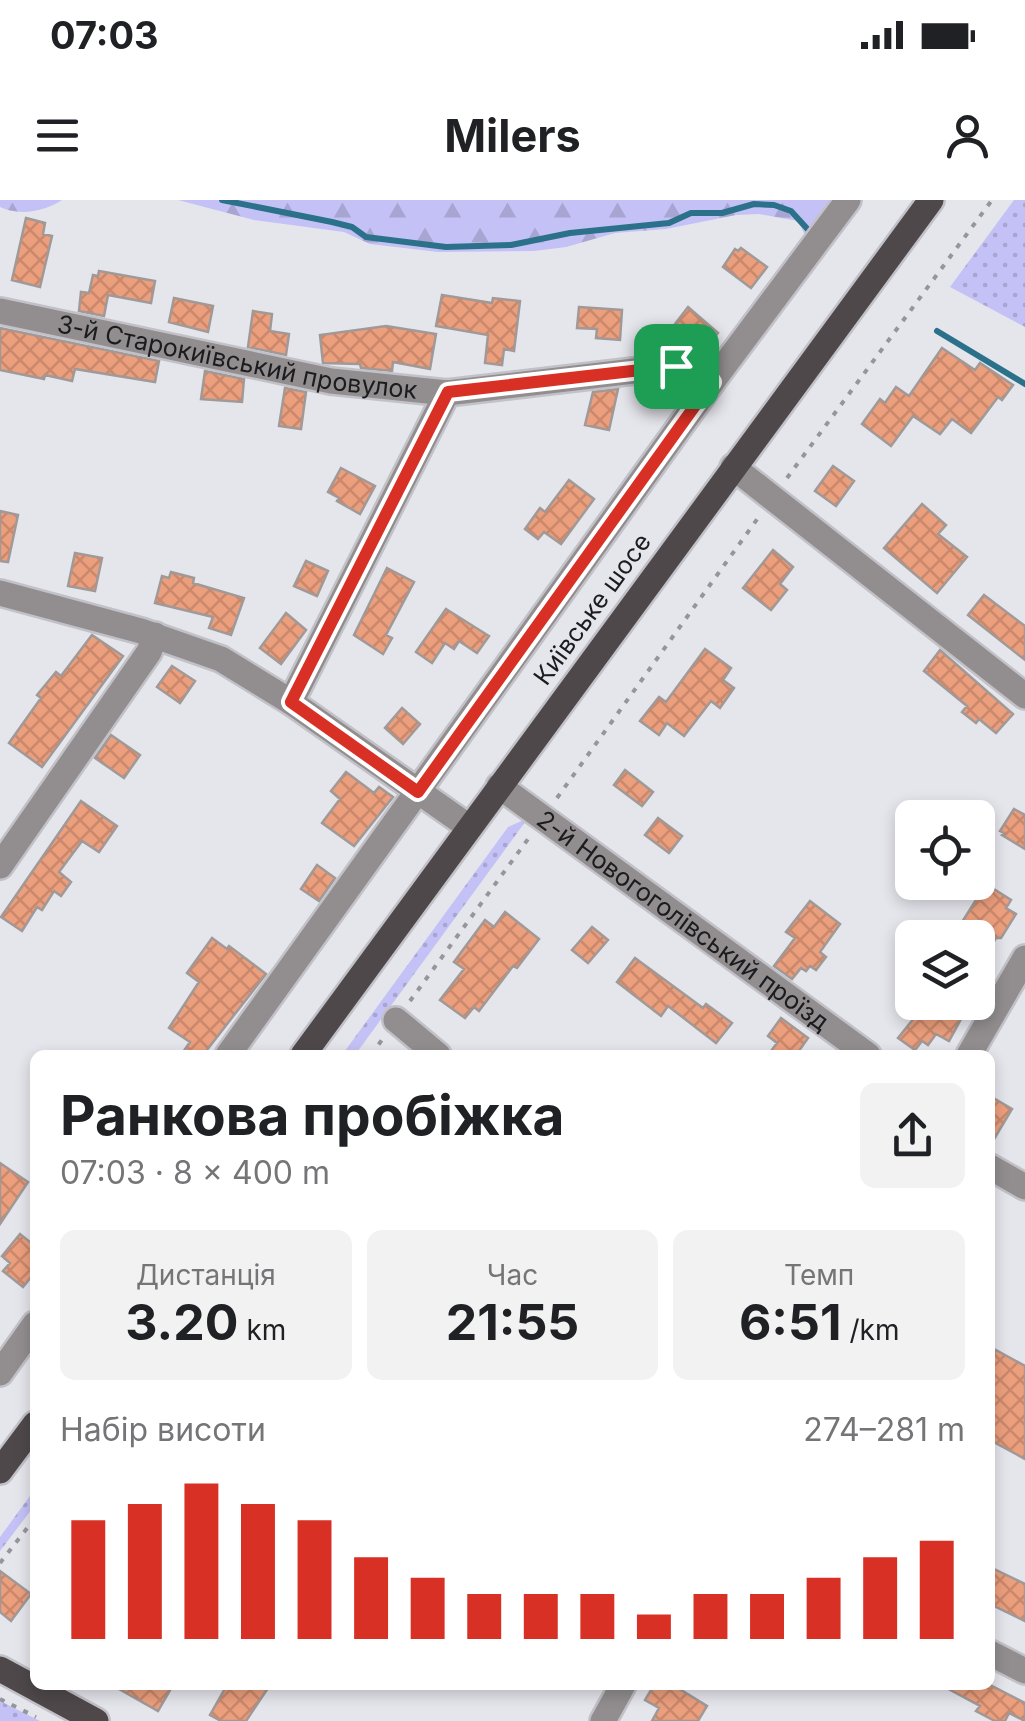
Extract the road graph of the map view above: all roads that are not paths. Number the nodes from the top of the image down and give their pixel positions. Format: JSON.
{"nodes":[{"id":1,"x":848,"y":200,"type":"edge"},
{"id":2,"x":931,"y":200,"type":"edge"},
{"id":3,"x":0,"y":311,"type":"edge"},
{"id":4,"x":712,"y":382,"type":"junction"},
{"id":5,"x":448,"y":392,"type":"junction"},
{"id":6,"x":733,"y":467,"type":"junction"},
{"id":7,"x":0,"y":592,"type":"edge"},
{"id":8,"x":155,"y":635,"type":"junction"},
{"id":9,"x":1025,"y":696,"type":"edge"},
{"id":10,"x":291,"y":702,"type":"junction"},
{"id":11,"x":499,"y":786,"type":"junction"},
{"id":12,"x":418,"y":792,"type":"junction"},
{"id":13,"x":470,"y":827,"type":"junction"},
{"id":14,"x":0,"y":866,"type":"edge"},
{"id":15,"x":1025,"y":958,"type":"edge"},
{"id":16,"x":396,"y":1020,"type":"road end"},
{"id":17,"x":232,"y":1050,"type":"edge"},
{"id":18,"x":307,"y":1050,"type":"edge"},
{"id":19,"x":432,"y":1050,"type":"edge"},
{"id":20,"x":861,"y":1050,"type":"edge"},
{"id":21,"x":971,"y":1050,"type":"edge"},
{"id":22,"x":995,"y":1170,"type":"edge"},
{"id":23,"x":1025,"y":1188,"type":"edge"},
{"id":24,"x":30,"y":1331,"type":"edge"},
{"id":25,"x":0,"y":1373,"type":"edge"},
{"id":26,"x":30,"y":1430,"type":"edge"},
{"id":27,"x":2,"y":1463,"type":"edge"},
{"id":28,"x":995,"y":1656,"type":"edge"},
{"id":29,"x":0,"y":1670,"type":"edge"},
{"id":30,"x":1025,"y":1671,"type":"edge"},
{"id":31,"x":30,"y":1686,"type":"edge"},
{"id":32,"x":38,"y":1690,"type":"edge"},
{"id":33,"x":620,"y":1690,"type":"edge"},
{"id":34,"x":96,"y":1721,"type":"edge"},
{"id":35,"x":603,"y":1721,"type":"edge"}],
"edges":[{"from":1,"to":4,"type":"street"},
{"from":2,"to":6,"type":"main road","name":"Київське шосе"},
{"from":3,"to":5,"type":"street","name":"3-й Старокиївський провулок"},
{"from":4,"to":5,"type":"street","name":"3-й Старокиївський провулок"},
{"from":4,"to":12,"type":"street"},
{"from":5,"to":10,"type":"street"},
{"from":6,"to":9,"type":"street"},
{"from":6,"to":11,"type":"main road","name":"Київське шосе"},
{"from":7,"to":8,"type":"street"},
{"from":8,"to":10,"type":"street"},
{"from":8,"to":14,"type":"street"},
{"from":10,"to":12,"type":"street"},
{"from":11,"to":13,"type":"main road","name":"Київське шосе"},
{"from":11,"to":20,"type":"street","name":"2-й Новогоголівський проїзд"},
{"from":12,"to":13,"type":"street"},
{"from":12,"to":17,"type":"street"},
{"from":13,"to":18,"type":"main road","name":"Київське шосе"},
{"from":15,"to":21,"type":"street"},
{"from":16,"to":19,"type":"street"},
{"from":22,"to":23,"type":"street"},
{"from":24,"to":25,"type":"street"},
{"from":26,"to":27,"type":"main road"},
{"from":28,"to":30,"type":"street"},
{"from":29,"to":31,"type":"main road"},
{"from":32,"to":34,"type":"main road"},
{"from":33,"to":35,"type":"street"}]}
